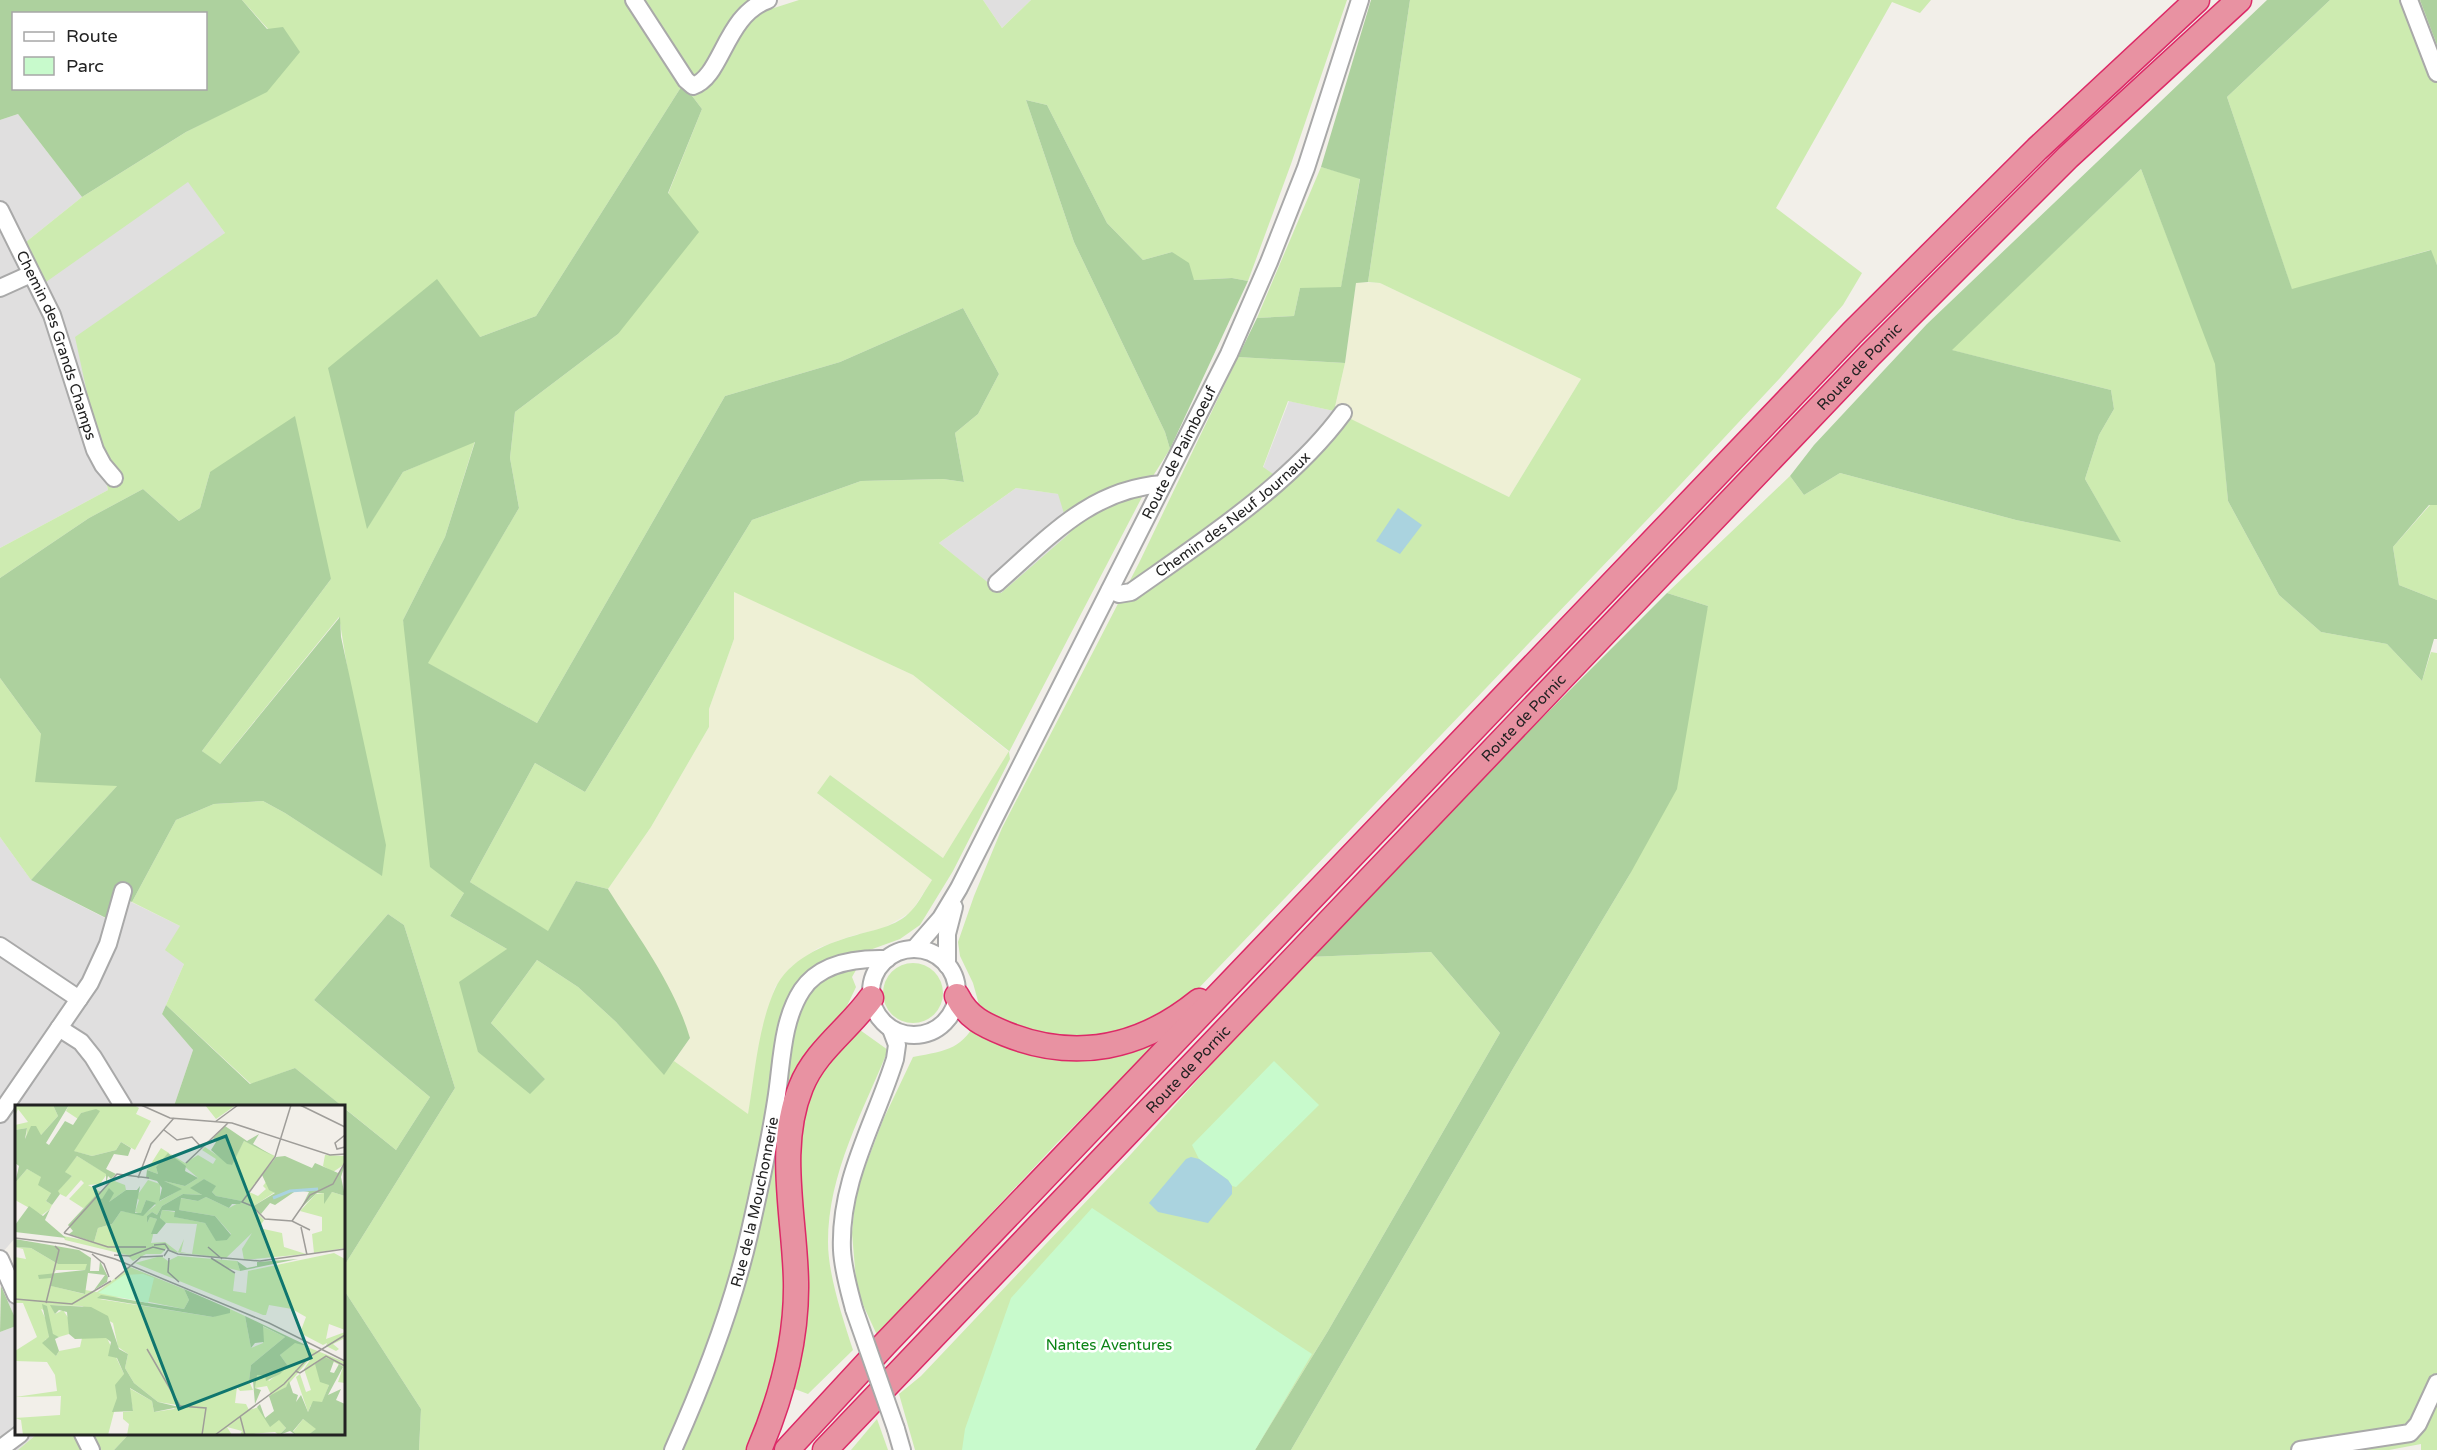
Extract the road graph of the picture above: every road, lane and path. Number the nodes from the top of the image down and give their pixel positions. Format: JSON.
{"nodes":[{"id":1,"x":634,"y":0,"type":"edge"},
{"id":2,"x":768,"y":0,"type":"edge"},
{"id":3,"x":1360,"y":0,"type":"edge"},
{"id":4,"x":2197,"y":0,"type":"edge"},
{"id":5,"x":2239,"y":0,"type":"edge"},
{"id":6,"x":2409,"y":0,"type":"edge"},
{"id":7,"x":2437,"y":73,"type":"edge"},
{"id":8,"x":0,"y":210,"type":"edge"},
{"id":9,"x":31,"y":274,"type":"junction"},
{"id":10,"x":0,"y":288,"type":"edge"},
{"id":11,"x":1343,"y":413,"type":"dead end"},
{"id":12,"x":114,"y":478,"type":"dead end"},
{"id":13,"x":1163,"y":484,"type":"junction"},
{"id":14,"x":997,"y":583,"type":"dead end"},
{"id":15,"x":1110,"y":590,"type":"junction"},
{"id":16,"x":959,"y":888,"type":"junction"},
{"id":17,"x":123,"y":891,"type":"dead end"},
{"id":18,"x":0,"y":946,"type":"edge"},
{"id":19,"x":914,"y":949,"type":"junction"},
{"id":20,"x":887,"y":959,"type":"junction"},
{"id":21,"x":1248,"y":964,"type":"junction"},
{"id":22,"x":838,"y":965,"type":"junction"},
{"id":23,"x":947,"y":965,"type":"junction"},
{"id":24,"x":872,"y":990,"type":"junction"},
{"id":25,"x":957,"y":996,"type":"junction"},
{"id":26,"x":79,"y":999,"type":"junction"},
{"id":27,"x":59,"y":1028,"type":"junction"},
{"id":28,"x":891,"y":1029,"type":"junction"},
{"id":29,"x":924,"y":1034,"type":"junction"},
{"id":30,"x":886,"y":1086,"type":"junction"},
{"id":31,"x":122,"y":1105,"type":"edge"},
{"id":32,"x":0,"y":1114,"type":"edge"},
{"id":33,"x":0,"y":1259,"type":"edge"},
{"id":34,"x":15,"y":1293,"type":"edge"},
{"id":35,"x":2437,"y":1383,"type":"edge"},
{"id":36,"x":872,"y":1402,"type":"junction"},
{"id":37,"x":19,"y":1435,"type":"edge"},
{"id":38,"x":84,"y":1435,"type":"edge"},
{"id":39,"x":0,"y":1449,"type":"edge"},
{"id":40,"x":91,"y":1450,"type":"edge"},
{"id":41,"x":673,"y":1450,"type":"edge"},
{"id":42,"x":759,"y":1450,"type":"edge"},
{"id":43,"x":787,"y":1450,"type":"edge"},
{"id":44,"x":825,"y":1450,"type":"edge"},
{"id":45,"x":837,"y":1450,"type":"edge"},
{"id":46,"x":903,"y":1450,"type":"edge"},
{"id":47,"x":2300,"y":1450,"type":"edge"}],
"edges":[{"from":1,"to":2,"type":"street"},
{"from":3,"to":13,"type":"street","name":"Route de Paimboeuf"},
{"from":4,"to":21,"type":"highway","name":"Route de Pornic"},
{"from":5,"to":36,"type":"highway","name":"Route de Pornic"},
{"from":6,"to":7,"type":"street"},
{"from":8,"to":9,"type":"street","name":"Chemin des Grands Champs"},
{"from":9,"to":10,"type":"street"},
{"from":9,"to":12,"type":"street","name":"Chemin des Grands Champs"},
{"from":11,"to":15,"type":"street","name":"Chemin des Neuf Journaux"},
{"from":13,"to":14,"type":"street"},
{"from":13,"to":15,"type":"street","name":"Route de Paimboeuf"},
{"from":15,"to":16,"type":"street","name":"Route de Paimboeuf"},
{"from":16,"to":19,"type":"street","name":"Route de Paimboeuf"},
{"from":16,"to":23,"type":"street","name":"Route de Paimboeuf"},
{"from":17,"to":26,"type":"street"},
{"from":18,"to":26,"type":"street"},
{"from":19,"to":20,"type":"street"},
{"from":19,"to":23,"type":"street"},
{"from":20,"to":22,"type":"street","name":"Rue de la Mouchonnerie"},
{"from":20,"to":24,"type":"street"},
{"from":21,"to":25,"type":"highway"},
{"from":21,"to":43,"type":"highway","name":"Route de Pornic"},
{"from":22,"to":24,"type":"street"},
{"from":22,"to":41,"type":"street","name":"Rue de la Mouchonnerie"},
{"from":23,"to":25,"type":"street"},
{"from":24,"to":28,"type":"street"},
{"from":24,"to":42,"type":"highway"},
{"from":25,"to":29,"type":"street"},
{"from":26,"to":27,"type":"street"},
{"from":27,"to":31,"type":"street"},
{"from":27,"to":32,"type":"street"},
{"from":28,"to":29,"type":"street"},
{"from":28,"to":30,"type":"street"},
{"from":29,"to":30,"type":"street"},
{"from":30,"to":46,"type":"street","bridge":true},
{"from":33,"to":34,"type":"street"},
{"from":35,"to":47,"type":"street"},
{"from":36,"to":44,"type":"highway","name":"Route de Pornic"},
{"from":36,"to":45,"type":"highway"},
{"from":37,"to":39,"type":"street"},
{"from":38,"to":40,"type":"street"}]}
